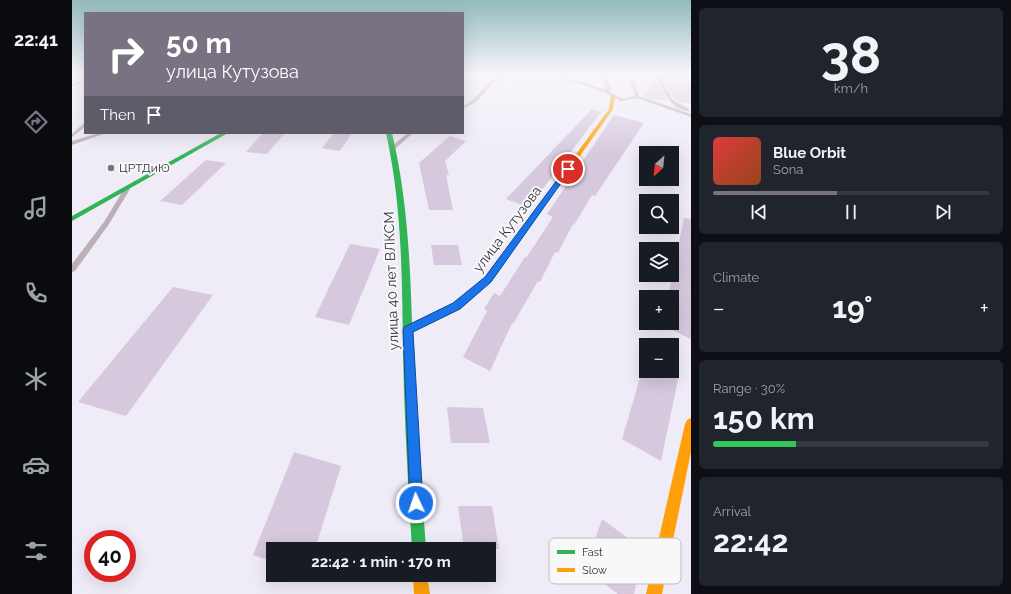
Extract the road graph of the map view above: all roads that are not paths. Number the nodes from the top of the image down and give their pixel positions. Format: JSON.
{"nodes":[{"id":1,"x":474,"y":102,"type":"edge"},
{"id":2,"x":611,"y":102,"type":"edge"},
{"id":3,"x":650,"y":102,"type":"edge"},
{"id":4,"x":672,"y":102,"type":"edge"},
{"id":5,"x":464,"y":107,"type":"edge"},
{"id":6,"x":691,"y":113,"type":"edge"},
{"id":7,"x":691,"y":116,"type":"edge"},
{"id":8,"x":84,"y":126,"type":"edge"},
{"id":9,"x":101,"y":134,"type":"edge"},
{"id":10,"x":223,"y":134,"type":"edge"},
{"id":11,"x":389,"y":134,"type":"edge"},
{"id":12,"x":410,"y":134,"type":"edge"},
{"id":13,"x":72,"y":136,"type":"edge"},
{"id":14,"x":72,"y":143,"type":"edge"},
{"id":15,"x":394,"y":147,"type":"junction"},
{"id":16,"x":129,"y":186,"type":"junction"},
{"id":17,"x":72,"y":218,"type":"edge"},
{"id":18,"x":72,"y":269,"type":"edge"},
{"id":19,"x":408,"y":330,"type":"junction"},
{"id":20,"x":691,"y":424,"type":"edge"},
{"id":21,"x":666,"y":538,"type":"edge"},
{"id":22,"x":419,"y":542,"type":"edge"},
{"id":23,"x":421,"y":582,"type":"edge"},
{"id":24,"x":656,"y":584,"type":"edge"},
{"id":25,"x":422,"y":594,"type":"edge"},
{"id":26,"x":654,"y":594,"type":"edge"}],
"edges":[{"from":1,"to":5,"type":"lane"},
{"from":2,"to":19,"type":"street","name":"улица Кутузова"},
{"from":3,"to":7,"type":"lane"},
{"from":4,"to":6,"type":"lane"},
{"from":8,"to":13,"type":"lane"},
{"from":9,"to":14,"type":"lane"},
{"from":10,"to":16,"type":"street"},
{"from":11,"to":15,"type":"street","name":"улица 40 лет ВЛКСМ"},
{"from":12,"to":15,"type":"lane"},
{"from":15,"to":19,"type":"street","name":"улица 40 лет ВЛКСМ"},
{"from":16,"to":17,"type":"street"},
{"from":16,"to":18,"type":"lane"},
{"from":19,"to":22,"type":"street","name":"улица 40 лет ВЛКСМ"},
{"from":20,"to":21,"type":"street"},
{"from":23,"to":25,"type":"street"},
{"from":24,"to":26,"type":"street"}]}
